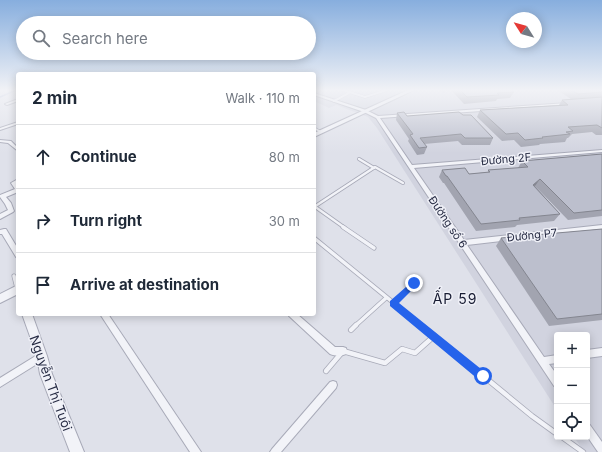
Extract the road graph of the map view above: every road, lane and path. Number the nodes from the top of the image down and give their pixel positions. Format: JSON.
{"nodes":[{"id":1,"x":365,"y":111,"type":"joint"},
{"id":2,"x":459,"y":111,"type":"edge"},
{"id":3,"x":377,"y":117,"type":"junction"},
{"id":4,"x":16,"y":124,"type":"edge"},
{"id":5,"x":0,"y":129,"type":"edge"},
{"id":6,"x":316,"y":129,"type":"edge"},
{"id":7,"x":321,"y":132,"type":"junction"},
{"id":8,"x":316,"y":134,"type":"edge"},
{"id":9,"x":0,"y":141,"type":"edge"},
{"id":10,"x":16,"y":148,"type":"edge"},
{"id":11,"x":602,"y":151,"type":"edge"},
{"id":12,"x":359,"y":159,"type":"dead end"},
{"id":13,"x":411,"y":167,"type":"junction"},
{"id":14,"x":374,"y":168,"type":"junction"},
{"id":15,"x":404,"y":183,"type":"dead end"},
{"id":16,"x":16,"y":190,"type":"edge"},
{"id":17,"x":316,"y":205,"type":"edge"},
{"id":18,"x":316,"y":207,"type":"edge"},
{"id":19,"x":0,"y":217,"type":"edge"},
{"id":20,"x":602,"y":227,"type":"edge"},
{"id":21,"x":0,"y":232,"type":"edge"},
{"id":22,"x":316,"y":240,"type":"edge"},
{"id":23,"x":462,"y":243,"type":"junction"},
{"id":24,"x":374,"y":248,"type":"dead end"},
{"id":25,"x":16,"y":252,"type":"edge"},
{"id":26,"x":14,"y":276,"type":"dead end"},
{"id":27,"x":16,"y":283,"type":"edge"},
{"id":28,"x":414,"y":283,"type":"dead end"},
{"id":29,"x":16,"y":291,"type":"edge"},
{"id":30,"x":386,"y":298,"type":"junction"},
{"id":31,"x":0,"y":299,"type":"edge"},
{"id":32,"x":393,"y":304,"type":"junction"},
{"id":33,"x":28,"y":316,"type":"edge"},
{"id":34,"x":105,"y":316,"type":"edge"},
{"id":35,"x":294,"y":316,"type":"edge"},
{"id":36,"x":351,"y":330,"type":"dead end"},
{"id":37,"x":433,"y":337,"type":"junction"},
{"id":38,"x":343,"y":351,"type":"junction"},
{"id":39,"x":602,"y":352,"type":"edge"},
{"id":40,"x":590,"y":354,"type":"edge"},
{"id":41,"x":42,"y":356,"type":"junction"},
{"id":42,"x":554,"y":359,"type":"edge"},
{"id":43,"x":542,"y":361,"type":"junction"},
{"id":44,"x":326,"y":371,"type":"dead end"},
{"id":45,"x":554,"y":379,"type":"edge"},
{"id":46,"x":0,"y":383,"type":"edge"},
{"id":47,"x":333,"y":385,"type":"dead end"},
{"id":48,"x":554,"y":432,"type":"edge"},
{"id":49,"x":590,"y":432,"type":"edge"},
{"id":50,"x":566,"y":440,"type":"edge"},
{"id":51,"x":602,"y":450,"type":"edge"},
{"id":52,"x":77,"y":452,"type":"edge"},
{"id":53,"x":196,"y":452,"type":"edge"},
{"id":54,"x":275,"y":452,"type":"edge"},
{"id":55,"x":583,"y":452,"type":"edge"}],
"edges":[{"from":1,"to":3,"type":"street","name":"Đường số 6"},
{"from":1,"to":7,"type":"street"},
{"from":2,"to":3,"type":"street"},
{"from":3,"to":13,"type":"street","name":"Đường số 6"},
{"from":4,"to":5,"type":"street"},
{"from":6,"to":7,"type":"lane"},
{"from":7,"to":8,"type":"street"},
{"from":9,"to":10,"type":"street"},
{"from":11,"to":13,"type":"street","name":"Đường 2F"},
{"from":12,"to":14,"type":"lane"},
{"from":13,"to":23,"type":"street","name":"Đường số 6"},
{"from":14,"to":15,"type":"lane"},
{"from":14,"to":17,"type":"lane"},
{"from":16,"to":19,"type":"street"},
{"from":18,"to":24,"type":"lane"},
{"from":20,"to":23,"type":"street","name":"Đường P7"},
{"from":21,"to":25,"type":"street"},
{"from":22,"to":30,"type":"lane"},
{"from":23,"to":43,"type":"street","name":"Đường số 6"},
{"from":26,"to":27,"type":"lane"},
{"from":28,"to":32,"type":"lane"},
{"from":29,"to":31,"type":"street"},
{"from":30,"to":32,"type":"lane"},
{"from":30,"to":36,"type":"lane"},
{"from":32,"to":37,"type":"lane"},
{"from":33,"to":41,"type":"street","name":"Nguyễn Thị Tuôi"},
{"from":34,"to":53,"type":"street"},
{"from":35,"to":38,"type":"street"},
{"from":37,"to":38,"type":"lane"},
{"from":37,"to":48,"type":"lane"},
{"from":38,"to":44,"type":"lane"},
{"from":39,"to":40,"type":"street"},
{"from":41,"to":46,"type":"street"},
{"from":41,"to":52,"type":"street","name":"Nguyễn Thị Tuôi"},
{"from":42,"to":43,"type":"street"},
{"from":43,"to":45,"type":"street","name":"Đường số 6"},
{"from":47,"to":54,"type":"street"},
{"from":49,"to":51,"type":"street"},
{"from":50,"to":55,"type":"lane"}]}
